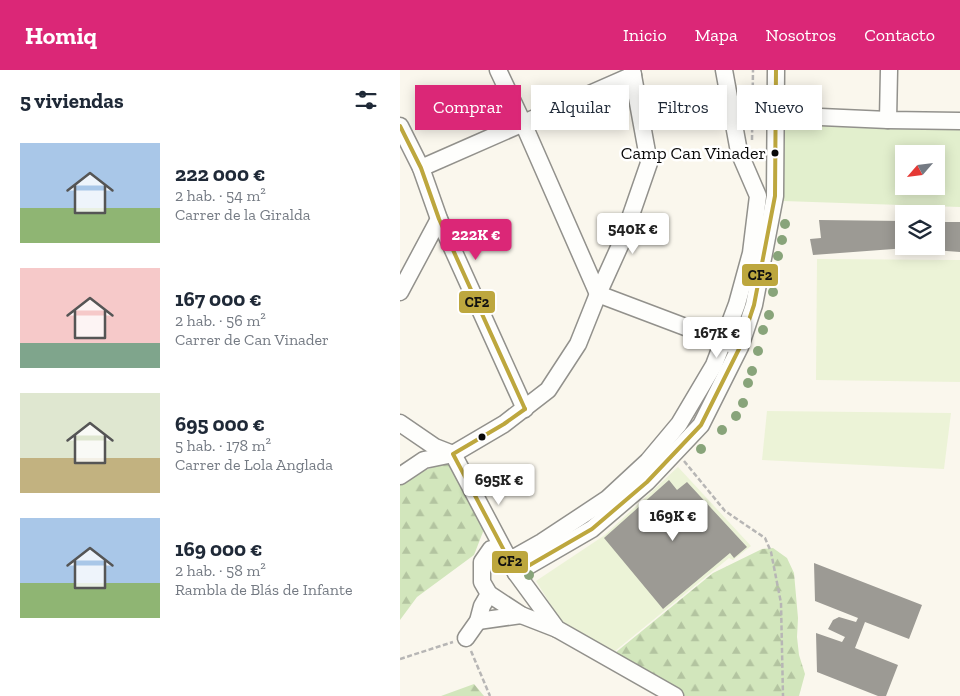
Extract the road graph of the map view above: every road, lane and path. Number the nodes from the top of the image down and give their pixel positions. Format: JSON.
{"nodes":[{"id":1,"x":498,"y":70,"type":"edge"},
{"id":2,"x":724,"y":70,"type":"edge"},
{"id":3,"x":776,"y":70,"type":"edge"},
{"id":4,"x":890,"y":70,"type":"edge"},
{"id":5,"x":633,"y":73,"type":"edge"},
{"id":6,"x":776,"y":85,"type":"edge"},
{"id":7,"x":822,"y":117,"type":"edge"},
{"id":8,"x":888,"y":120,"type":"junction"},
{"id":9,"x":960,"y":121,"type":"edge"},
{"id":10,"x":523,"y":123,"type":"junction"},
{"id":11,"x":400,"y":126,"type":"edge"},
{"id":12,"x":776,"y":130,"type":"edge"},
{"id":13,"x":420,"y":168,"type":"junction"},
{"id":14,"x":440,"y":219,"type":"junction"},
{"id":15,"x":400,"y":292,"type":"edge"},
{"id":16,"x":598,"y":294,"type":"junction"},
{"id":17,"x":723,"y":341,"type":"junction"},
{"id":18,"x":740,"y":347,"type":"junction"},
{"id":19,"x":525,"y":408,"type":"junction"},
{"id":20,"x":400,"y":423,"type":"edge"},
{"id":21,"x":453,"y":454,"type":"junction"},
{"id":22,"x":683,"y":460,"type":"dead end"},
{"id":23,"x":400,"y":476,"type":"edge"},
{"id":24,"x":491,"y":550,"type":"dead end"},
{"id":25,"x":513,"y":566,"type":"junction"},
{"id":26,"x":489,"y":594,"type":"junction"},
{"id":27,"x":522,"y":615,"type":"junction"},
{"id":28,"x":478,"y":621,"type":"junction"},
{"id":29,"x":557,"y":629,"type":"junction"},
{"id":30,"x":466,"y":638,"type":"joint"},
{"id":31,"x":443,"y":646,"type":"dead end"},
{"id":32,"x":400,"y":659,"type":"edge"},
{"id":33,"x":490,"y":696,"type":"edge"},
{"id":34,"x":675,"y":696,"type":"edge"},
{"id":35,"x":782,"y":696,"type":"edge"}],
"edges":[{"from":1,"to":10,"type":"street"},
{"from":2,"to":17,"type":"street"},
{"from":3,"to":6,"type":"street"},
{"from":4,"to":8,"type":"street"},
{"from":5,"to":10,"type":"street"},
{"from":5,"to":16,"type":"street"},
{"from":7,"to":8,"type":"street"},
{"from":8,"to":9,"type":"street"},
{"from":10,"to":13,"type":"street"},
{"from":10,"to":16,"type":"street"},
{"from":11,"to":13,"type":"street"},
{"from":12,"to":18,"type":"street"},
{"from":13,"to":14,"type":"street"},
{"from":14,"to":15,"type":"street"},
{"from":14,"to":19,"type":"street"},
{"from":16,"to":17,"type":"street"},
{"from":16,"to":19,"type":"street"},
{"from":17,"to":18,"type":"street"},
{"from":17,"to":25,"type":"street"},
{"from":18,"to":25,"type":"street"},
{"from":19,"to":21,"type":"street"},
{"from":20,"to":21,"type":"street"},
{"from":21,"to":23,"type":"street"},
{"from":21,"to":25,"type":"street"},
{"from":22,"to":35,"type":"path"},
{"from":24,"to":26,"type":"street"},
{"from":25,"to":29,"type":"street"},
{"from":26,"to":27,"type":"street"},
{"from":26,"to":28,"type":"street"},
{"from":27,"to":28,"type":"street"},
{"from":27,"to":29,"type":"street"},
{"from":28,"to":30,"type":"street"},
{"from":29,"to":34,"type":"street"},
{"from":30,"to":33,"type":"path"},
{"from":31,"to":32,"type":"path"}]}
